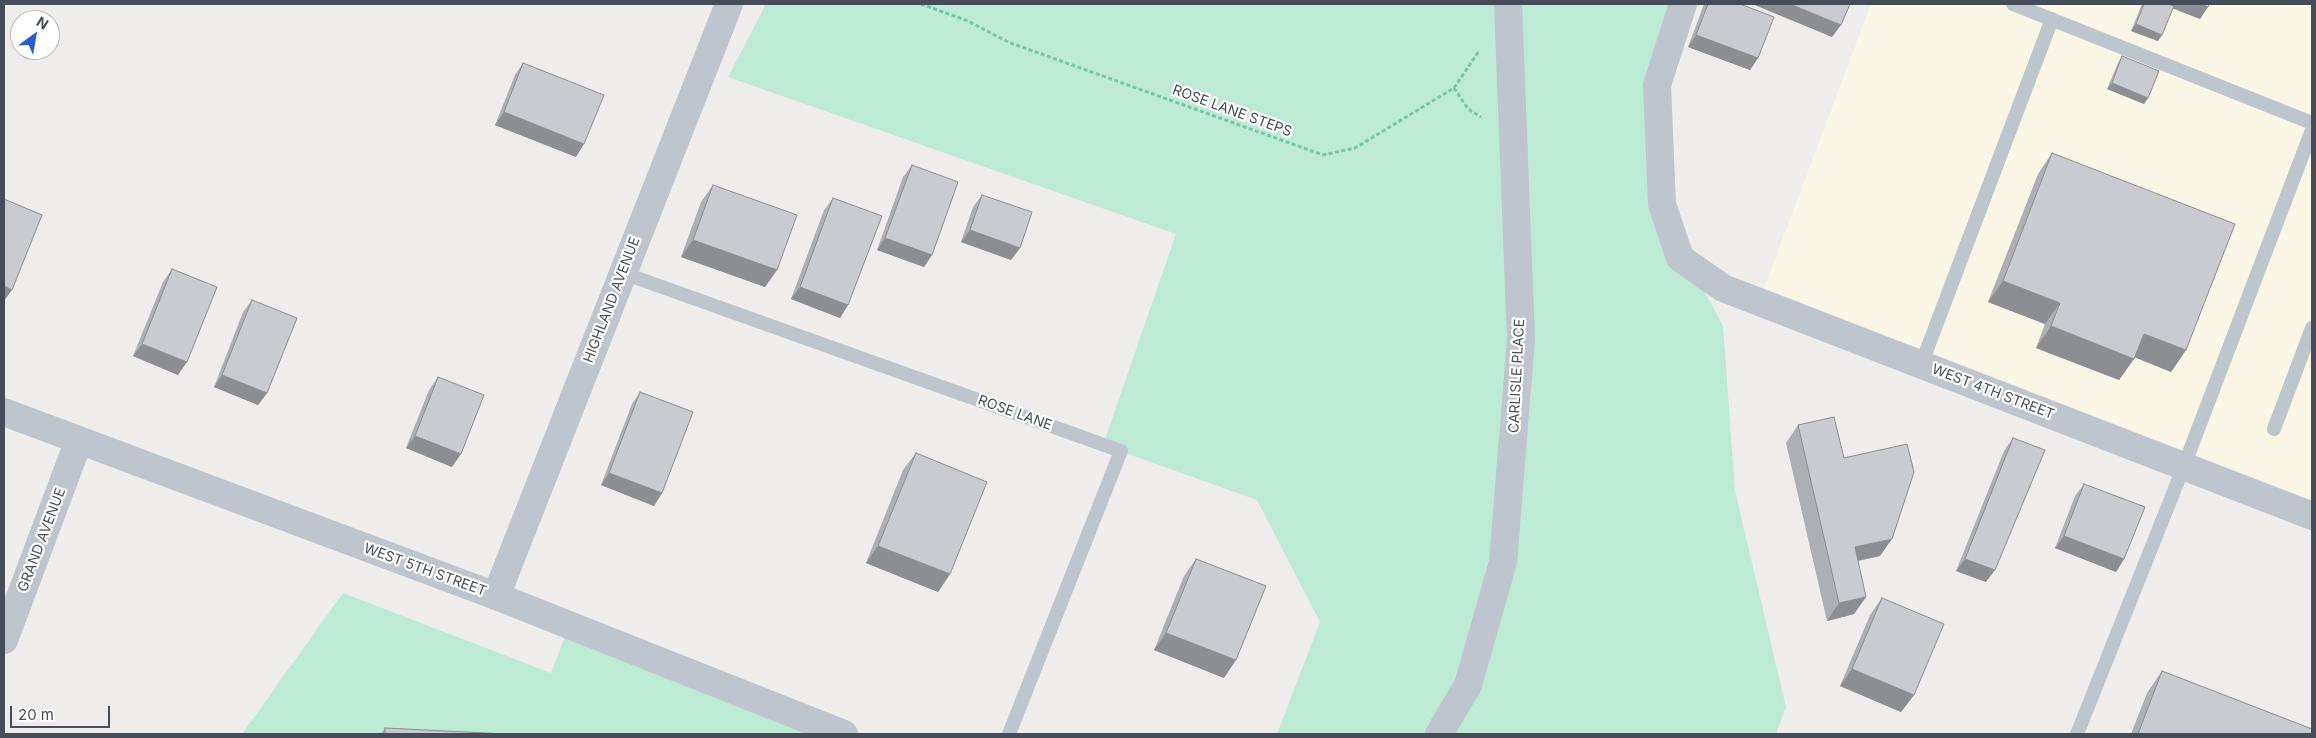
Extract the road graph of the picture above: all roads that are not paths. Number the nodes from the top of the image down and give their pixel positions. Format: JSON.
{"nodes":[{"id":1,"x":729,"y":4,"type":"edge"},
{"id":2,"x":1508,"y":4,"type":"edge"},
{"id":3,"x":1683,"y":4,"type":"edge"},
{"id":4,"x":2013,"y":4,"type":"edge"},
{"id":5,"x":2052,"y":19,"type":"junction"},
{"id":6,"x":2312,"y":123,"type":"edge"},
{"id":7,"x":2312,"y":130,"type":"edge"},
{"id":8,"x":623,"y":273,"type":"junction"},
{"id":9,"x":2312,"y":328,"type":"edge"},
{"id":10,"x":1921,"y":364,"type":"junction"},
{"id":11,"x":4,"y":412,"type":"edge"},
{"id":12,"x":2274,"y":429,"type":"dead end"},
{"id":13,"x":79,"y":440,"type":"junction"},
{"id":14,"x":2184,"y":466,"type":"junction"},
{"id":15,"x":2312,"y":516,"type":"edge"},
{"id":16,"x":496,"y":596,"type":"junction"},
{"id":17,"x":4,"y":640,"type":"edge"},
{"id":18,"x":844,"y":734,"type":"edge"},
{"id":19,"x":1010,"y":734,"type":"edge"},
{"id":20,"x":1439,"y":734,"type":"edge"},
{"id":21,"x":2077,"y":734,"type":"edge"}],
"edges":[{"from":1,"to":8,"type":"street","name":"HIGHLAND AVENUE"},
{"from":2,"to":20,"type":"street","name":"CARLISLE PLACE"},
{"from":3,"to":10,"type":"street","name":"WEST 4TH STREET"},
{"from":4,"to":5,"type":"lane"},
{"from":5,"to":6,"type":"lane"},
{"from":5,"to":10,"type":"lane"},
{"from":7,"to":14,"type":"lane"},
{"from":8,"to":16,"type":"street","name":"HIGHLAND AVENUE"},
{"from":8,"to":19,"type":"lane","name":"ROSE LANE"},
{"from":9,"to":12,"type":"lane"},
{"from":10,"to":14,"type":"street","name":"WEST 4TH STREET"},
{"from":11,"to":13,"type":"street","name":"WEST 5TH STREET"},
{"from":13,"to":16,"type":"street","name":"WEST 5TH STREET"},
{"from":13,"to":17,"type":"street","name":"GRAND AVENUE"},
{"from":14,"to":15,"type":"street","name":"WEST 4TH STREET"},
{"from":14,"to":21,"type":"lane"},
{"from":16,"to":18,"type":"street","name":"WEST 5TH STREET"}]}
